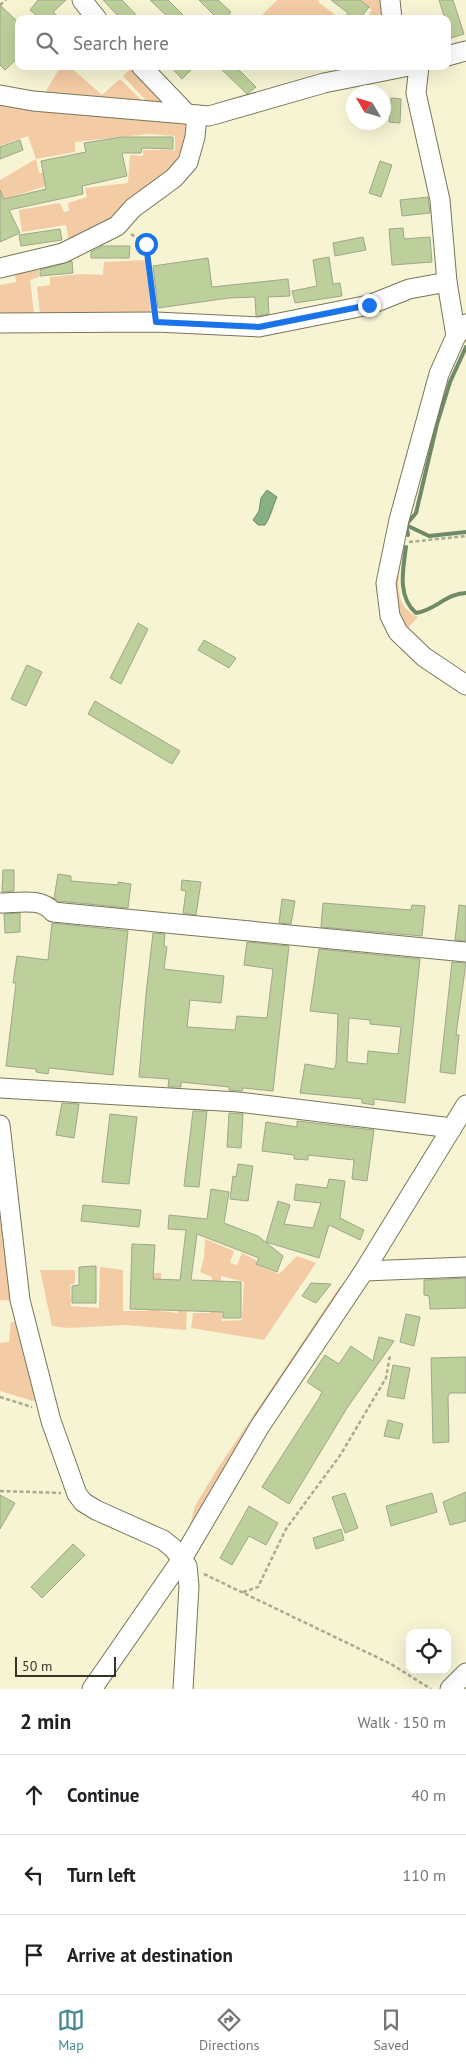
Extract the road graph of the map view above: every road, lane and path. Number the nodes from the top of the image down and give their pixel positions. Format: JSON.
{"nodes":[{"id":1,"x":6,"y":0,"type":"edge"},
{"id":2,"x":82,"y":0,"type":"edge"},
{"id":3,"x":390,"y":0,"type":"edge"},
{"id":4,"x":0,"y":6,"type":"edge"},
{"id":5,"x":94,"y":15,"type":"edge"},
{"id":6,"x":392,"y":15,"type":"edge"},
{"id":7,"x":466,"y":51,"type":"edge"},
{"id":8,"x":451,"y":55,"type":"edge"},
{"id":9,"x":145,"y":70,"type":"edge"},
{"id":10,"x":389,"y":70,"type":"edge"},
{"id":11,"x":419,"y":70,"type":"edge"},
{"id":12,"x":0,"y":95,"type":"edge"},
{"id":13,"x":192,"y":114,"type":"junction"},
{"id":14,"x":117,"y":226,"type":"junction"},
{"id":15,"x":0,"y":268,"type":"edge"},
{"id":16,"x":447,"y":282,"type":"junction"},
{"id":17,"x":156,"y":322,"type":"junction"},
{"id":18,"x":0,"y":323,"type":"edge"},
{"id":19,"x":461,"y":330,"type":"edge"},
{"id":20,"x":466,"y":536,"type":"edge"},
{"id":21,"x":393,"y":543,"type":"junction"},
{"id":22,"x":466,"y":685,"type":"edge"},
{"id":23,"x":0,"y":903,"type":"edge"},
{"id":24,"x":466,"y":952,"type":"edge"},
{"id":25,"x":0,"y":1088,"type":"edge"},
{"id":26,"x":466,"y":1105,"type":"edge"},
{"id":27,"x":452,"y":1128,"type":"junction"},
{"id":28,"x":1,"y":1135,"type":"edge"},
{"id":29,"x":466,"y":1267,"type":"edge"},
{"id":30,"x":364,"y":1271,"type":"junction"},
{"id":31,"x":390,"y":1355,"type":"dead end"},
{"id":32,"x":0,"y":1396,"type":"edge"},
{"id":33,"x":52,"y":1421,"type":"junction"},
{"id":34,"x":0,"y":1491,"type":"edge"},
{"id":35,"x":77,"y":1494,"type":"junction"},
{"id":36,"x":185,"y":1563,"type":"junction"},
{"id":37,"x":243,"y":1592,"type":"junction"},
{"id":38,"x":466,"y":1673,"type":"edge"},
{"id":39,"x":92,"y":1689,"type":"edge"},
{"id":40,"x":183,"y":1689,"type":"edge"},
{"id":41,"x":431,"y":1689,"type":"edge"},
{"id":42,"x":450,"y":1689,"type":"edge"}],
"edges":[{"from":1,"to":4,"type":"path"},
{"from":2,"to":5,"type":"street"},
{"from":3,"to":6,"type":"street"},
{"from":7,"to":8,"type":"street"},
{"from":9,"to":13,"type":"street"},
{"from":10,"to":13,"type":"street"},
{"from":11,"to":16,"type":"street"},
{"from":12,"to":13,"type":"street"},
{"from":13,"to":14,"type":"street"},
{"from":14,"to":15,"type":"street"},
{"from":14,"to":17,"type":"path"},
{"from":16,"to":17,"type":"street"},
{"from":16,"to":19,"type":"street"},
{"from":17,"to":18,"type":"street"},
{"from":19,"to":21,"type":"street"},
{"from":20,"to":21,"type":"path"},
{"from":21,"to":22,"type":"street"},
{"from":23,"to":24,"type":"street"},
{"from":25,"to":27,"type":"street"},
{"from":26,"to":27,"type":"street"},
{"from":27,"to":30,"type":"street"},
{"from":28,"to":33,"type":"street"},
{"from":29,"to":30,"type":"street"},
{"from":30,"to":36,"type":"street"},
{"from":31,"to":37,"type":"path"},
{"from":32,"to":33,"type":"path"},
{"from":33,"to":35,"type":"street"},
{"from":34,"to":35,"type":"path"},
{"from":35,"to":36,"type":"street"},
{"from":36,"to":37,"type":"path"},
{"from":36,"to":39,"type":"street"},
{"from":36,"to":40,"type":"street"},
{"from":37,"to":41,"type":"path"},
{"from":38,"to":42,"type":"street"}]}
